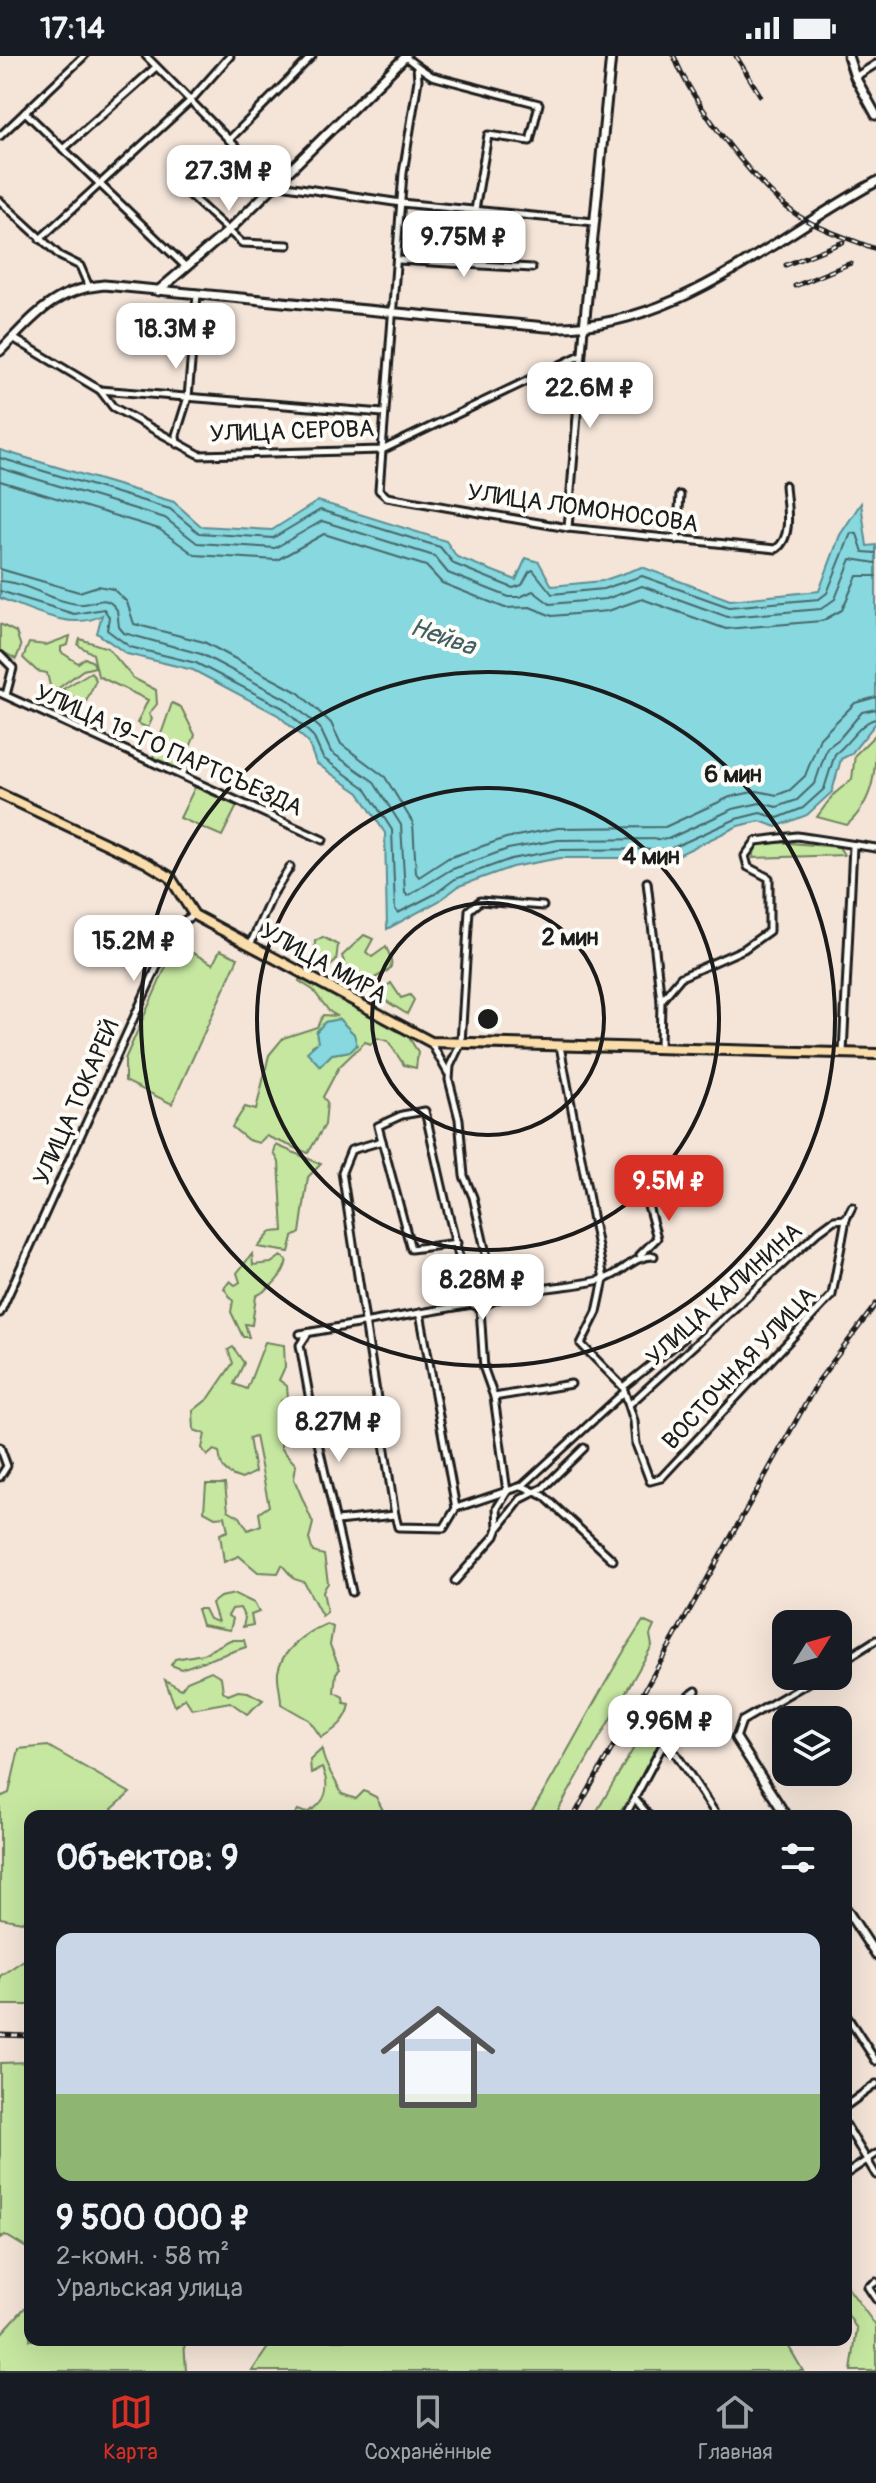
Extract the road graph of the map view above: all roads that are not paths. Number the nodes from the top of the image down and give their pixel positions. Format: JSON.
{"nodes":[{"id":1,"x":84,"y":56,"type":"edge"},
{"id":2,"x":230,"y":56,"type":"edge"},
{"id":3,"x":312,"y":56,"type":"edge"},
{"id":4,"x":405,"y":56,"type":"edge"},
{"id":5,"x":611,"y":56,"type":"edge"},
{"id":6,"x":848,"y":56,"type":"edge"},
{"id":7,"x":151,"y":57,"type":"edge"},
{"id":8,"x":876,"y":64,"type":"edge"},
{"id":9,"x":417,"y":66,"type":"junction"},
{"id":10,"x":156,"y":67,"type":"junction"},
{"id":11,"x":855,"y":77,"type":"junction"},
{"id":12,"x":190,"y":101,"type":"junction"},
{"id":13,"x":25,"y":112,"type":"junction"},
{"id":14,"x":876,"y":115,"type":"edge"},
{"id":15,"x":0,"y":136,"type":"edge"},
{"id":16,"x":229,"y":140,"type":"junction"},
{"id":17,"x":63,"y":149,"type":"junction"},
{"id":18,"x":171,"y":178,"type":"dead end"},
{"id":19,"x":876,"y":182,"type":"edge"},
{"id":20,"x":273,"y":184,"type":"junction"},
{"id":21,"x":100,"y":186,"type":"junction"},
{"id":22,"x":0,"y":201,"type":"edge"},
{"id":23,"x":401,"y":203,"type":"junction"},
{"id":24,"x":475,"y":210,"type":"junction"},
{"id":25,"x":594,"y":222,"type":"junction"},
{"id":26,"x":227,"y":232,"type":"junction"},
{"id":27,"x":40,"y":239,"type":"junction"},
{"id":28,"x":288,"y":245,"type":"dead end"},
{"id":29,"x":399,"y":260,"type":"junction"},
{"id":30,"x":187,"y":268,"type":"junction"},
{"id":31,"x":532,"y":268,"type":"dead end"},
{"id":32,"x":89,"y":287,"type":"junction"},
{"id":33,"x":158,"y":291,"type":"junction"},
{"id":34,"x":197,"y":295,"type":"dead end"},
{"id":35,"x":394,"y":313,"type":"junction"},
{"id":36,"x":584,"y":328,"type":"junction"},
{"id":37,"x":13,"y":338,"type":"junction"},
{"id":38,"x":0,"y":351,"type":"edge"},
{"id":39,"x":581,"y":355,"type":"junction"},
{"id":40,"x":100,"y":390,"type":"junction"},
{"id":41,"x":188,"y":397,"type":"junction"},
{"id":42,"x":383,"y":413,"type":"junction"},
{"id":43,"x":177,"y":444,"type":"junction"},
{"id":44,"x":382,"y":450,"type":"junction"},
{"id":45,"x":785,"y":485,"type":"dead end"},
{"id":46,"x":680,"y":495,"type":"dead end"},
{"id":47,"x":568,"y":528,"type":"junction"},
{"id":48,"x":677,"y":540,"type":"junction"},
{"id":49,"x":0,"y":655,"type":"edge"},
{"id":50,"x":3,"y":694,"type":"edge"},
{"id":51,"x":191,"y":755,"type":"dead end"},
{"id":52,"x":182,"y":775,"type":"junction"},
{"id":53,"x":0,"y":794,"type":"edge"},
{"id":54,"x":323,"y":840,"type":"dead end"},
{"id":55,"x":853,"y":846,"type":"junction"},
{"id":56,"x":876,"y":848,"type":"edge"},
{"id":57,"x":290,"y":867,"type":"dead end"},
{"id":58,"x":647,"y":882,"type":"dead end"},
{"id":59,"x":543,"y":906,"type":"dead end"},
{"id":60,"x":194,"y":915,"type":"junction"},
{"id":61,"x":250,"y":946,"type":"junction"},
{"id":62,"x":661,"y":1001,"type":"junction"},
{"id":63,"x":431,"y":1042,"type":"junction"},
{"id":64,"x":461,"y":1043,"type":"junction"},
{"id":65,"x":560,"y":1045,"type":"junction"},
{"id":66,"x":660,"y":1048,"type":"junction"},
{"id":67,"x":843,"y":1054,"type":"junction"},
{"id":68,"x":876,"y":1054,"type":"edge"},
{"id":69,"x":449,"y":1074,"type":"junction"},
{"id":70,"x":382,"y":1141,"type":"junction"},
{"id":71,"x":640,"y":1177,"type":"dead end"},
{"id":72,"x":852,"y":1207,"type":"dead end"},
{"id":73,"x":846,"y":1219,"type":"junction"},
{"id":74,"x":457,"y":1243,"type":"junction"},
{"id":75,"x":639,"y":1256,"type":"junction"},
{"id":76,"x":654,"y":1256,"type":"dead end"},
{"id":77,"x":604,"y":1279,"type":"junction"},
{"id":78,"x":496,"y":1297,"type":"junction"},
{"id":79,"x":472,"y":1304,"type":"junction"},
{"id":80,"x":480,"y":1308,"type":"junction"},
{"id":81,"x":0,"y":1313,"type":"edge"},
{"id":82,"x":420,"y":1313,"type":"junction"},
{"id":83,"x":367,"y":1322,"type":"junction"},
{"id":84,"x":683,"y":1339,"type":"dead end"},
{"id":85,"x":571,"y":1384,"type":"dead end"},
{"id":86,"x":623,"y":1390,"type":"junction"},
{"id":87,"x":494,"y":1397,"type":"junction"},
{"id":88,"x":630,"y":1404,"type":"junction"},
{"id":89,"x":0,"y":1447,"type":"edge"},
{"id":90,"x":584,"y":1448,"type":"dead end"},
{"id":91,"x":0,"y":1477,"type":"edge"},
{"id":92,"x":522,"y":1486,"type":"junction"},
{"id":93,"x":534,"y":1491,"type":"junction"},
{"id":94,"x":507,"y":1492,"type":"junction"},
{"id":95,"x":456,"y":1508,"type":"junction"},
{"id":96,"x":395,"y":1515,"type":"junction"},
{"id":97,"x":337,"y":1521,"type":"junction"},
{"id":98,"x":498,"y":1528,"type":"junction"},
{"id":99,"x":613,"y":1560,"type":"dead end"},
{"id":100,"x":455,"y":1581,"type":"dead end"},
{"id":101,"x":352,"y":1592,"type":"dead end"},
{"id":102,"x":876,"y":1640,"type":"edge"},
{"id":103,"x":852,"y":1655,"type":"edge"},
{"id":104,"x":796,"y":1690,"type":"edge"},
{"id":105,"x":696,"y":1691,"type":"dead end"},
{"id":106,"x":736,"y":1738,"type":"joint"},
{"id":107,"x":663,"y":1747,"type":"junction"},
{"id":108,"x":635,"y":1799,"type":"junction"},
{"id":109,"x":629,"y":1810,"type":"edge"},
{"id":110,"x":644,"y":1810,"type":"edge"},
{"id":111,"x":713,"y":1810,"type":"edge"},
{"id":112,"x":782,"y":1810,"type":"edge"},
{"id":113,"x":852,"y":1918,"type":"edge"},
{"id":114,"x":876,"y":1955,"type":"edge"},
{"id":115,"x":852,"y":2024,"type":"edge"},
{"id":116,"x":876,"y":2061,"type":"edge"},
{"id":117,"x":876,"y":2084,"type":"edge"},
{"id":118,"x":852,"y":2102,"type":"edge"},
{"id":119,"x":852,"y":2135,"type":"edge"},
{"id":120,"x":876,"y":2154,"type":"edge"},
{"id":121,"x":867,"y":2160,"type":"junction"},
{"id":122,"x":852,"y":2170,"type":"edge"},
{"id":123,"x":876,"y":2175,"type":"edge"},
{"id":124,"x":876,"y":2282,"type":"edge"},
{"id":125,"x":876,"y":2299,"type":"edge"}],
"edges":[{"from":1,"to":13,"type":"street"},
{"from":2,"to":12,"type":"street"},
{"from":3,"to":16,"type":"street"},
{"from":4,"to":9,"type":"street"},
{"from":4,"to":20,"type":"main road"},
{"from":5,"to":25,"type":"main road"},
{"from":6,"to":11,"type":"main road"},
{"from":7,"to":10,"type":"street"},
{"from":8,"to":11,"type":"street"},
{"from":9,"to":23,"type":"street"},
{"from":9,"to":24,"type":"street"},
{"from":10,"to":12,"type":"street"},
{"from":10,"to":17,"type":"street"},
{"from":11,"to":14,"type":"main road"},
{"from":12,"to":16,"type":"street"},
{"from":12,"to":21,"type":"street"},
{"from":13,"to":15,"type":"street"},
{"from":13,"to":17,"type":"street"},
{"from":16,"to":20,"type":"street"},
{"from":17,"to":21,"type":"street"},
{"from":18,"to":26,"type":"street"},
{"from":19,"to":36,"type":"main road"},
{"from":20,"to":23,"type":"street"},
{"from":20,"to":26,"type":"main road"},
{"from":21,"to":27,"type":"street"},
{"from":21,"to":30,"type":"street"},
{"from":22,"to":27,"type":"street"},
{"from":23,"to":24,"type":"street"},
{"from":23,"to":29,"type":"street"},
{"from":24,"to":25,"type":"street"},
{"from":25,"to":36,"type":"main road"},
{"from":26,"to":28,"type":"street"},
{"from":26,"to":30,"type":"main road"},
{"from":27,"to":32,"type":"street"},
{"from":29,"to":31,"type":"street"},
{"from":29,"to":35,"type":"street"},
{"from":30,"to":33,"type":"main road"},
{"from":32,"to":33,"type":"main road"},
{"from":32,"to":37,"type":"main road"},
{"from":33,"to":35,"type":"main road"},
{"from":34,"to":41,"type":"street"},
{"from":35,"to":36,"type":"main road"},
{"from":35,"to":42,"type":"street"},
{"from":36,"to":39,"type":"street"},
{"from":37,"to":38,"type":"main road"},
{"from":37,"to":40,"type":"street","name":"УЛИЦА СЕРОВА"},
{"from":39,"to":44,"type":"street","name":"УЛИЦА СЕРОВА"},
{"from":39,"to":47,"type":"street"},
{"from":40,"to":41,"type":"street"},
{"from":40,"to":43,"type":"street","name":"УЛИЦА СЕРОВА"},
{"from":41,"to":42,"type":"street"},
{"from":41,"to":43,"type":"street"},
{"from":42,"to":44,"type":"street"},
{"from":43,"to":44,"type":"street","name":"УЛИЦА СЕРОВА"},
{"from":44,"to":47,"type":"street","name":"УЛИЦА ЛОМОНОСОВА"},
{"from":45,"to":48,"type":"street","name":"УЛИЦА ЛОМОНОСОВА"},
{"from":46,"to":48,"type":"street"},
{"from":47,"to":48,"type":"street","name":"УЛИЦА ЛОМОНОСОВА"},
{"from":49,"to":50,"type":"street"},
{"from":50,"to":52,"type":"street","name":"УЛИЦА 19-ГО ПАРТСЪЕЗДА"},
{"from":51,"to":52,"type":"street"},
{"from":52,"to":54,"type":"street","name":"УЛИЦА 19-ГО ПАРТСЪЕЗДА"},
{"from":53,"to":60,"type":"main road","name":"УЛИЦА МИРА"},
{"from":55,"to":56,"type":"street"},
{"from":55,"to":62,"type":"street"},
{"from":55,"to":67,"type":"street"},
{"from":57,"to":61,"type":"street"},
{"from":58,"to":62,"type":"street"},
{"from":59,"to":64,"type":"street"},
{"from":60,"to":61,"type":"main road","name":"УЛИЦА МИРА"},
{"from":60,"to":81,"type":"street","name":"УЛИЦА ТОКАРЕЙ"},
{"from":61,"to":63,"type":"main road","name":"УЛИЦА МИРА"},
{"from":62,"to":66,"type":"street"},
{"from":63,"to":64,"type":"main road"},
{"from":63,"to":69,"type":"street"},
{"from":64,"to":65,"type":"main road"},
{"from":64,"to":69,"type":"street"},
{"from":65,"to":66,"type":"main road"},
{"from":65,"to":77,"type":"street"},
{"from":66,"to":67,"type":"main road"},
{"from":67,"to":68,"type":"main road"},
{"from":69,"to":78,"type":"street"},
{"from":70,"to":74,"type":"street"},
{"from":70,"to":74,"type":"street"},
{"from":70,"to":83,"type":"street"},
{"from":71,"to":75,"type":"street"},
{"from":72,"to":73,"type":"street","name":"ВОСТОЧНАЯ УЛИЦА"},
{"from":73,"to":88,"type":"street","name":"УЛИЦА КАЛИНИНА"},
{"from":73,"to":88,"type":"street","name":"ВОСТОЧНАЯ УЛИЦА"},
{"from":74,"to":79,"type":"street"},
{"from":75,"to":76,"type":"street"},
{"from":75,"to":77,"type":"street"},
{"from":77,"to":78,"type":"street"},
{"from":77,"to":86,"type":"street"},
{"from":78,"to":80,"type":"street"},
{"from":79,"to":80,"type":"street"},
{"from":79,"to":82,"type":"street"},
{"from":80,"to":87,"type":"street"},
{"from":82,"to":83,"type":"street"},
{"from":82,"to":95,"type":"street"},
{"from":83,"to":96,"type":"street"},
{"from":83,"to":97,"type":"street"},
{"from":84,"to":86,"type":"street","name":"УЛИЦА КАЛИНИНА"},
{"from":85,"to":87,"type":"street"},
{"from":86,"to":88,"type":"street"},
{"from":86,"to":92,"type":"street","name":"УЛИЦА КАЛИНИНА"},
{"from":87,"to":94,"type":"street"},
{"from":89,"to":91,"type":"street"},
{"from":90,"to":93,"type":"street"},
{"from":92,"to":93,"type":"street"},
{"from":92,"to":94,"type":"street","name":"УЛИЦА КАЛИНИНА"},
{"from":93,"to":98,"type":"street"},
{"from":93,"to":99,"type":"street"},
{"from":94,"to":95,"type":"street","name":"УЛИЦА КАЛИНИНА"},
{"from":94,"to":98,"type":"street"},
{"from":95,"to":96,"type":"street","name":"УЛИЦА КАЛИНИНА"},
{"from":96,"to":97,"type":"street","name":"УЛИЦА КАЛИНИНА"},
{"from":97,"to":101,"type":"street"},
{"from":98,"to":100,"type":"street"},
{"from":102,"to":103,"type":"street"},
{"from":104,"to":106,"type":"street"},
{"from":105,"to":107,"type":"street"},
{"from":106,"to":112,"type":"main road"},
{"from":107,"to":108,"type":"street"},
{"from":107,"to":111,"type":"street"},
{"from":108,"to":109,"type":"street"},
{"from":108,"to":110,"type":"street"},
{"from":113,"to":114,"type":"main road"},
{"from":115,"to":116,"type":"street"},
{"from":117,"to":118,"type":"street"},
{"from":119,"to":121,"type":"street"},
{"from":120,"to":121,"type":"street"},
{"from":121,"to":122,"type":"street"},
{"from":121,"to":123,"type":"street"},
{"from":124,"to":125,"type":"street"}]}
